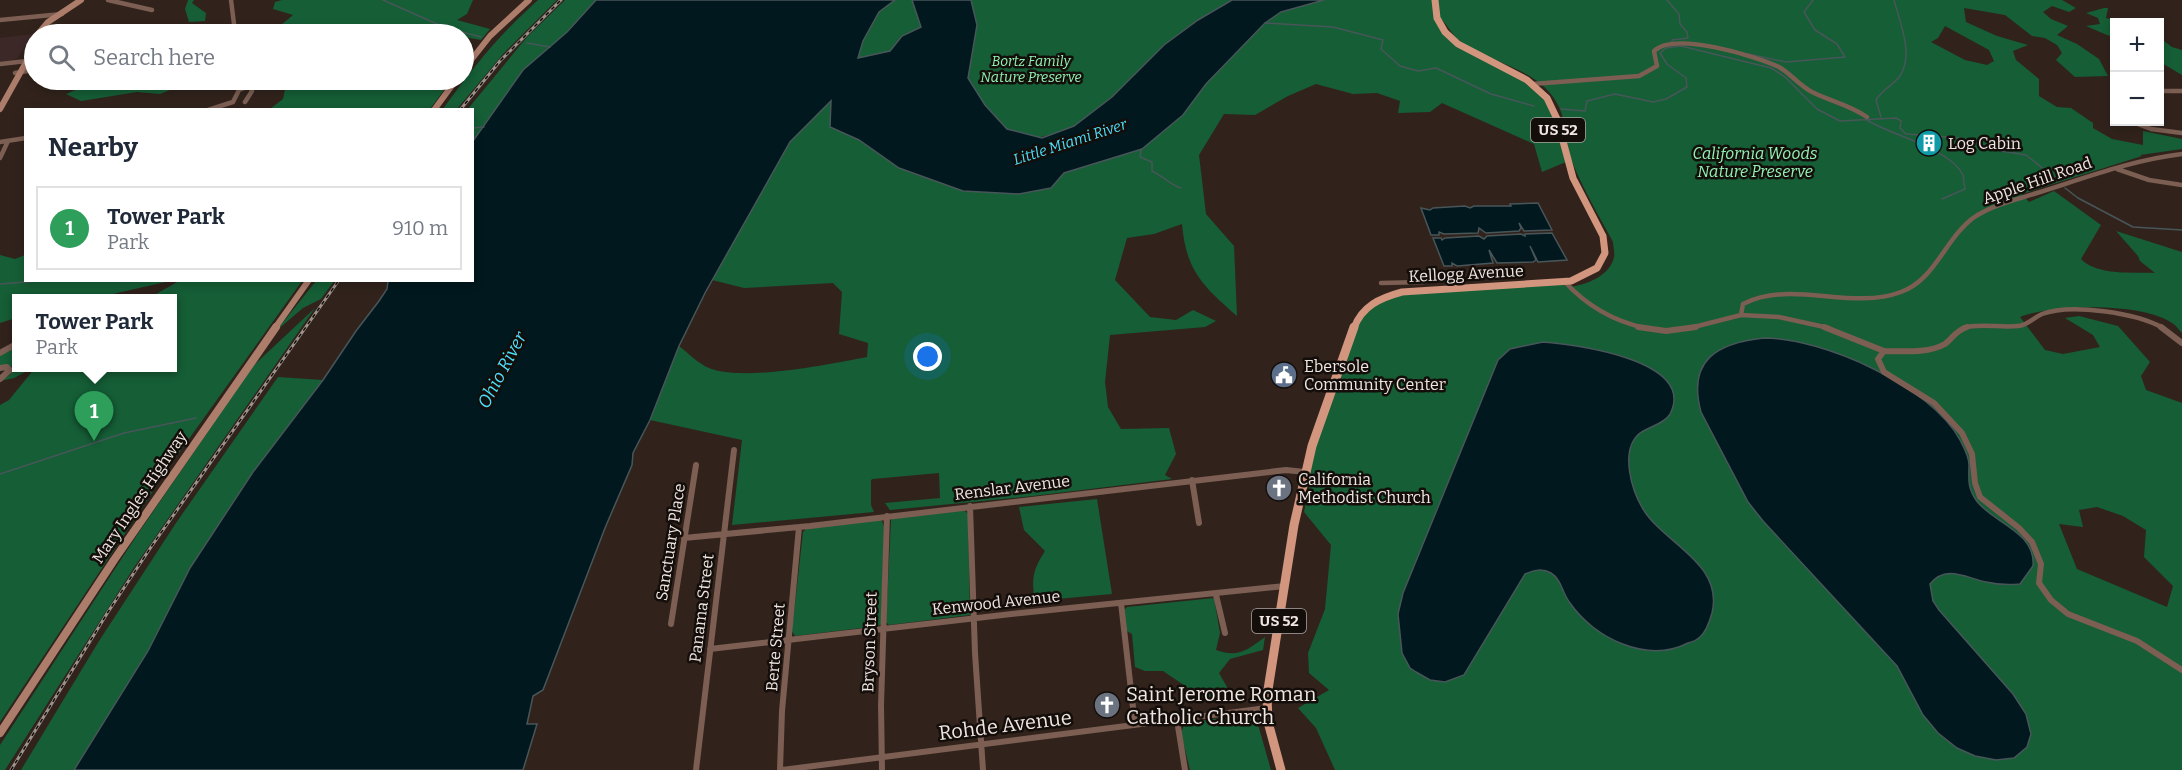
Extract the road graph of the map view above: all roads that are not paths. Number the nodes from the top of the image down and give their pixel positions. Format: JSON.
{"nodes":[{"id":1,"x":81,"y":0,"type":"edge"},
{"id":2,"x":86,"y":0,"type":"edge"},
{"id":3,"x":108,"y":0,"type":"edge"},
{"id":4,"x":231,"y":0,"type":"edge"},
{"id":5,"x":529,"y":0,"type":"edge"},
{"id":6,"x":1435,"y":0,"type":"edge"},
{"id":7,"x":152,"y":10,"type":"dead end"},
{"id":8,"x":61,"y":14,"type":"junction"},
{"id":9,"x":0,"y":20,"type":"edge"},
{"id":10,"x":45,"y":24,"type":"edge"},
{"id":11,"x":50,"y":24,"type":"edge"},
{"id":12,"x":234,"y":24,"type":"dead end"},
{"id":13,"x":474,"y":56,"type":"edge"},
{"id":14,"x":24,"y":61,"type":"joint"},
{"id":15,"x":0,"y":64,"type":"edge"},
{"id":16,"x":24,"y":71,"type":"edge"},
{"id":17,"x":18,"y":72,"type":"junction"},
{"id":18,"x":1533,"y":84,"type":"junction"},
{"id":19,"x":240,"y":90,"type":"edge"},
{"id":20,"x":252,"y":90,"type":"edge"},
{"id":21,"x":449,"y":90,"type":"edge"},
{"id":22,"x":2164,"y":91,"type":"edge"},
{"id":23,"x":2182,"y":91,"type":"edge"},
{"id":24,"x":2,"y":100,"type":"edge"},
{"id":25,"x":245,"y":102,"type":"dead end"},
{"id":26,"x":215,"y":108,"type":"edge"},
{"id":27,"x":435,"y":108,"type":"edge"},
{"id":28,"x":0,"y":109,"type":"edge"},
{"id":29,"x":1867,"y":117,"type":"dead end"},
{"id":30,"x":2143,"y":126,"type":"edge"},
{"id":31,"x":2182,"y":133,"type":"edge"},
{"id":32,"x":24,"y":138,"type":"edge"},
{"id":33,"x":8,"y":141,"type":"junction"},
{"id":34,"x":0,"y":142,"type":"edge"},
{"id":35,"x":2182,"y":154,"type":"edge"},
{"id":36,"x":0,"y":158,"type":"edge"},
{"id":37,"x":2126,"y":165,"type":"junction"},
{"id":38,"x":2116,"y":168,"type":"junction"},
{"id":39,"x":2132,"y":173,"type":"junction"},
{"id":40,"x":2182,"y":185,"type":"edge"},
{"id":41,"x":308,"y":282,"type":"edge"},
{"id":42,"x":1424,"y":282,"type":"dead end"},
{"id":43,"x":1565,"y":282,"type":"junction"},
{"id":44,"x":1381,"y":283,"type":"dead end"},
{"id":45,"x":1741,"y":315,"type":"junction"},
{"id":46,"x":2182,"y":343,"type":"edge"},
{"id":47,"x":1884,"y":351,"type":"junction"},
{"id":48,"x":0,"y":368,"type":"edge"},
{"id":49,"x":0,"y":379,"type":"edge"},
{"id":50,"x":734,"y":450,"type":"dead end"},
{"id":51,"x":696,"y":465,"type":"dead end"},
{"id":52,"x":1305,"y":472,"type":"junction"},
{"id":53,"x":1192,"y":480,"type":"junction"},
{"id":54,"x":970,"y":506,"type":"junction"},
{"id":55,"x":887,"y":516,"type":"junction"},
{"id":56,"x":1198,"y":523,"type":"dead end"},
{"id":57,"x":799,"y":527,"type":"junction"},
{"id":58,"x":723,"y":535,"type":"junction"},
{"id":59,"x":684,"y":538,"type":"junction"},
{"id":60,"x":1285,"y":586,"type":"junction"},
{"id":61,"x":1216,"y":595,"type":"junction"},
{"id":62,"x":1121,"y":603,"type":"junction"},
{"id":63,"x":974,"y":618,"type":"junction"},
{"id":64,"x":671,"y":624,"type":"dead end"},
{"id":65,"x":884,"y":629,"type":"junction"},
{"id":66,"x":1225,"y":633,"type":"dead end"},
{"id":67,"x":788,"y":639,"type":"junction"},
{"id":68,"x":710,"y":649,"type":"junction"},
{"id":69,"x":2182,"y":670,"type":"edge"},
{"id":70,"x":1267,"y":708,"type":"junction"},
{"id":71,"x":1177,"y":720,"type":"junction"},
{"id":72,"x":1135,"y":725,"type":"junction"},
{"id":73,"x":0,"y":733,"type":"edge"},
{"id":74,"x":980,"y":745,"type":"junction"},
{"id":75,"x":881,"y":758,"type":"junction"},
{"id":76,"x":696,"y":770,"type":"edge"},
{"id":77,"x":781,"y":770,"type":"edge"},
{"id":78,"x":882,"y":770,"type":"edge"},
{"id":79,"x":983,"y":770,"type":"edge"},
{"id":80,"x":1185,"y":770,"type":"edge"},
{"id":81,"x":1281,"y":770,"type":"edge"}],
"edges":[{"from":1,"to":8,"type":"street"},
{"from":2,"to":8,"type":"street"},
{"from":3,"to":7,"type":"street"},
{"from":4,"to":12,"type":"street"},
{"from":5,"to":13,"type":"street"},
{"from":6,"to":18,"type":"main road","name":"Kellogg Avenue","number":"US 52"},
{"from":8,"to":9,"type":"street"},
{"from":8,"to":10,"type":"street"},
{"from":8,"to":11,"type":"street"},
{"from":14,"to":15,"type":"street"},
{"from":14,"to":17,"type":"street"},
{"from":16,"to":17,"type":"street"},
{"from":17,"to":24,"type":"street"},
{"from":18,"to":29,"type":"street"},
{"from":18,"to":43,"type":"main road","name":"Kellogg Avenue","number":"US 52"},
{"from":19,"to":26,"type":"street"},
{"from":20,"to":25,"type":"street"},
{"from":21,"to":27,"type":"street"},
{"from":22,"to":23,"type":"street"},
{"from":24,"to":28,"type":"street"},
{"from":30,"to":31,"type":"street"},
{"from":32,"to":33,"type":"street"},
{"from":33,"to":34,"type":"street"},
{"from":33,"to":36,"type":"street"},
{"from":35,"to":37,"type":"street","name":"Apple Hill Road"},
{"from":37,"to":38,"type":"street","name":"Apple Hill Road"},
{"from":37,"to":39,"type":"street"},
{"from":38,"to":39,"type":"street"},
{"from":38,"to":45,"type":"street","name":"Apple Hill Road"},
{"from":39,"to":40,"type":"street"},
{"from":41,"to":73,"type":"street","name":"Mary Ingles Highway"},
{"from":42,"to":44,"type":"street"},
{"from":43,"to":45,"type":"street"},
{"from":43,"to":52,"type":"main road","name":"Kellogg Avenue","number":"US 52"},
{"from":45,"to":47,"type":"street"},
{"from":46,"to":47,"type":"street"},
{"from":47,"to":69,"type":"street"},
{"from":48,"to":49,"type":"street"},
{"from":50,"to":58,"type":"street","name":"Panama Street"},
{"from":51,"to":59,"type":"street","name":"Sanctuary Place"},
{"from":52,"to":53,"type":"street","name":"Renslar Avenue"},
{"from":52,"to":60,"type":"main road","name":"Kellogg Avenue","number":"US 52"},
{"from":53,"to":54,"type":"street","name":"Renslar Avenue"},
{"from":53,"to":56,"type":"street"},
{"from":54,"to":55,"type":"street","name":"Renslar Avenue"},
{"from":54,"to":63,"type":"street"},
{"from":55,"to":57,"type":"street","name":"Renslar Avenue"},
{"from":55,"to":65,"type":"street","name":"Bryson Street"},
{"from":57,"to":58,"type":"street","name":"Renslar Avenue"},
{"from":57,"to":67,"type":"street","name":"Berte Street"},
{"from":58,"to":59,"type":"street","name":"Renslar Avenue"},
{"from":58,"to":68,"type":"street","name":"Panama Street"},
{"from":59,"to":64,"type":"street","name":"Sanctuary Place"},
{"from":60,"to":61,"type":"street","name":"Kenwood Avenue"},
{"from":60,"to":70,"type":"main road","name":"Kellogg Avenue","number":"US 52"},
{"from":61,"to":62,"type":"street","name":"Kenwood Avenue"},
{"from":61,"to":66,"type":"street"},
{"from":62,"to":63,"type":"street","name":"Kenwood Avenue"},
{"from":62,"to":72,"type":"street"},
{"from":63,"to":65,"type":"street","name":"Kenwood Avenue"},
{"from":63,"to":74,"type":"street"},
{"from":65,"to":67,"type":"street","name":"Kenwood Avenue"},
{"from":65,"to":75,"type":"street","name":"Bryson Street"},
{"from":67,"to":68,"type":"street","name":"Kenwood Avenue"},
{"from":67,"to":77,"type":"street","name":"Berte Street"},
{"from":68,"to":76,"type":"street","name":"Panama Street"},
{"from":70,"to":71,"type":"street","name":"Rohde Avenue"},
{"from":70,"to":81,"type":"main road","name":"Kellogg Avenue","number":"US 52"},
{"from":71,"to":72,"type":"street","name":"Rohde Avenue"},
{"from":71,"to":80,"type":"street"},
{"from":72,"to":74,"type":"street","name":"Rohde Avenue"},
{"from":74,"to":75,"type":"street","name":"Rohde Avenue"},
{"from":74,"to":79,"type":"street"},
{"from":75,"to":77,"type":"street","name":"Rohde Avenue"},
{"from":75,"to":78,"type":"street","name":"Bryson Street"}]}
